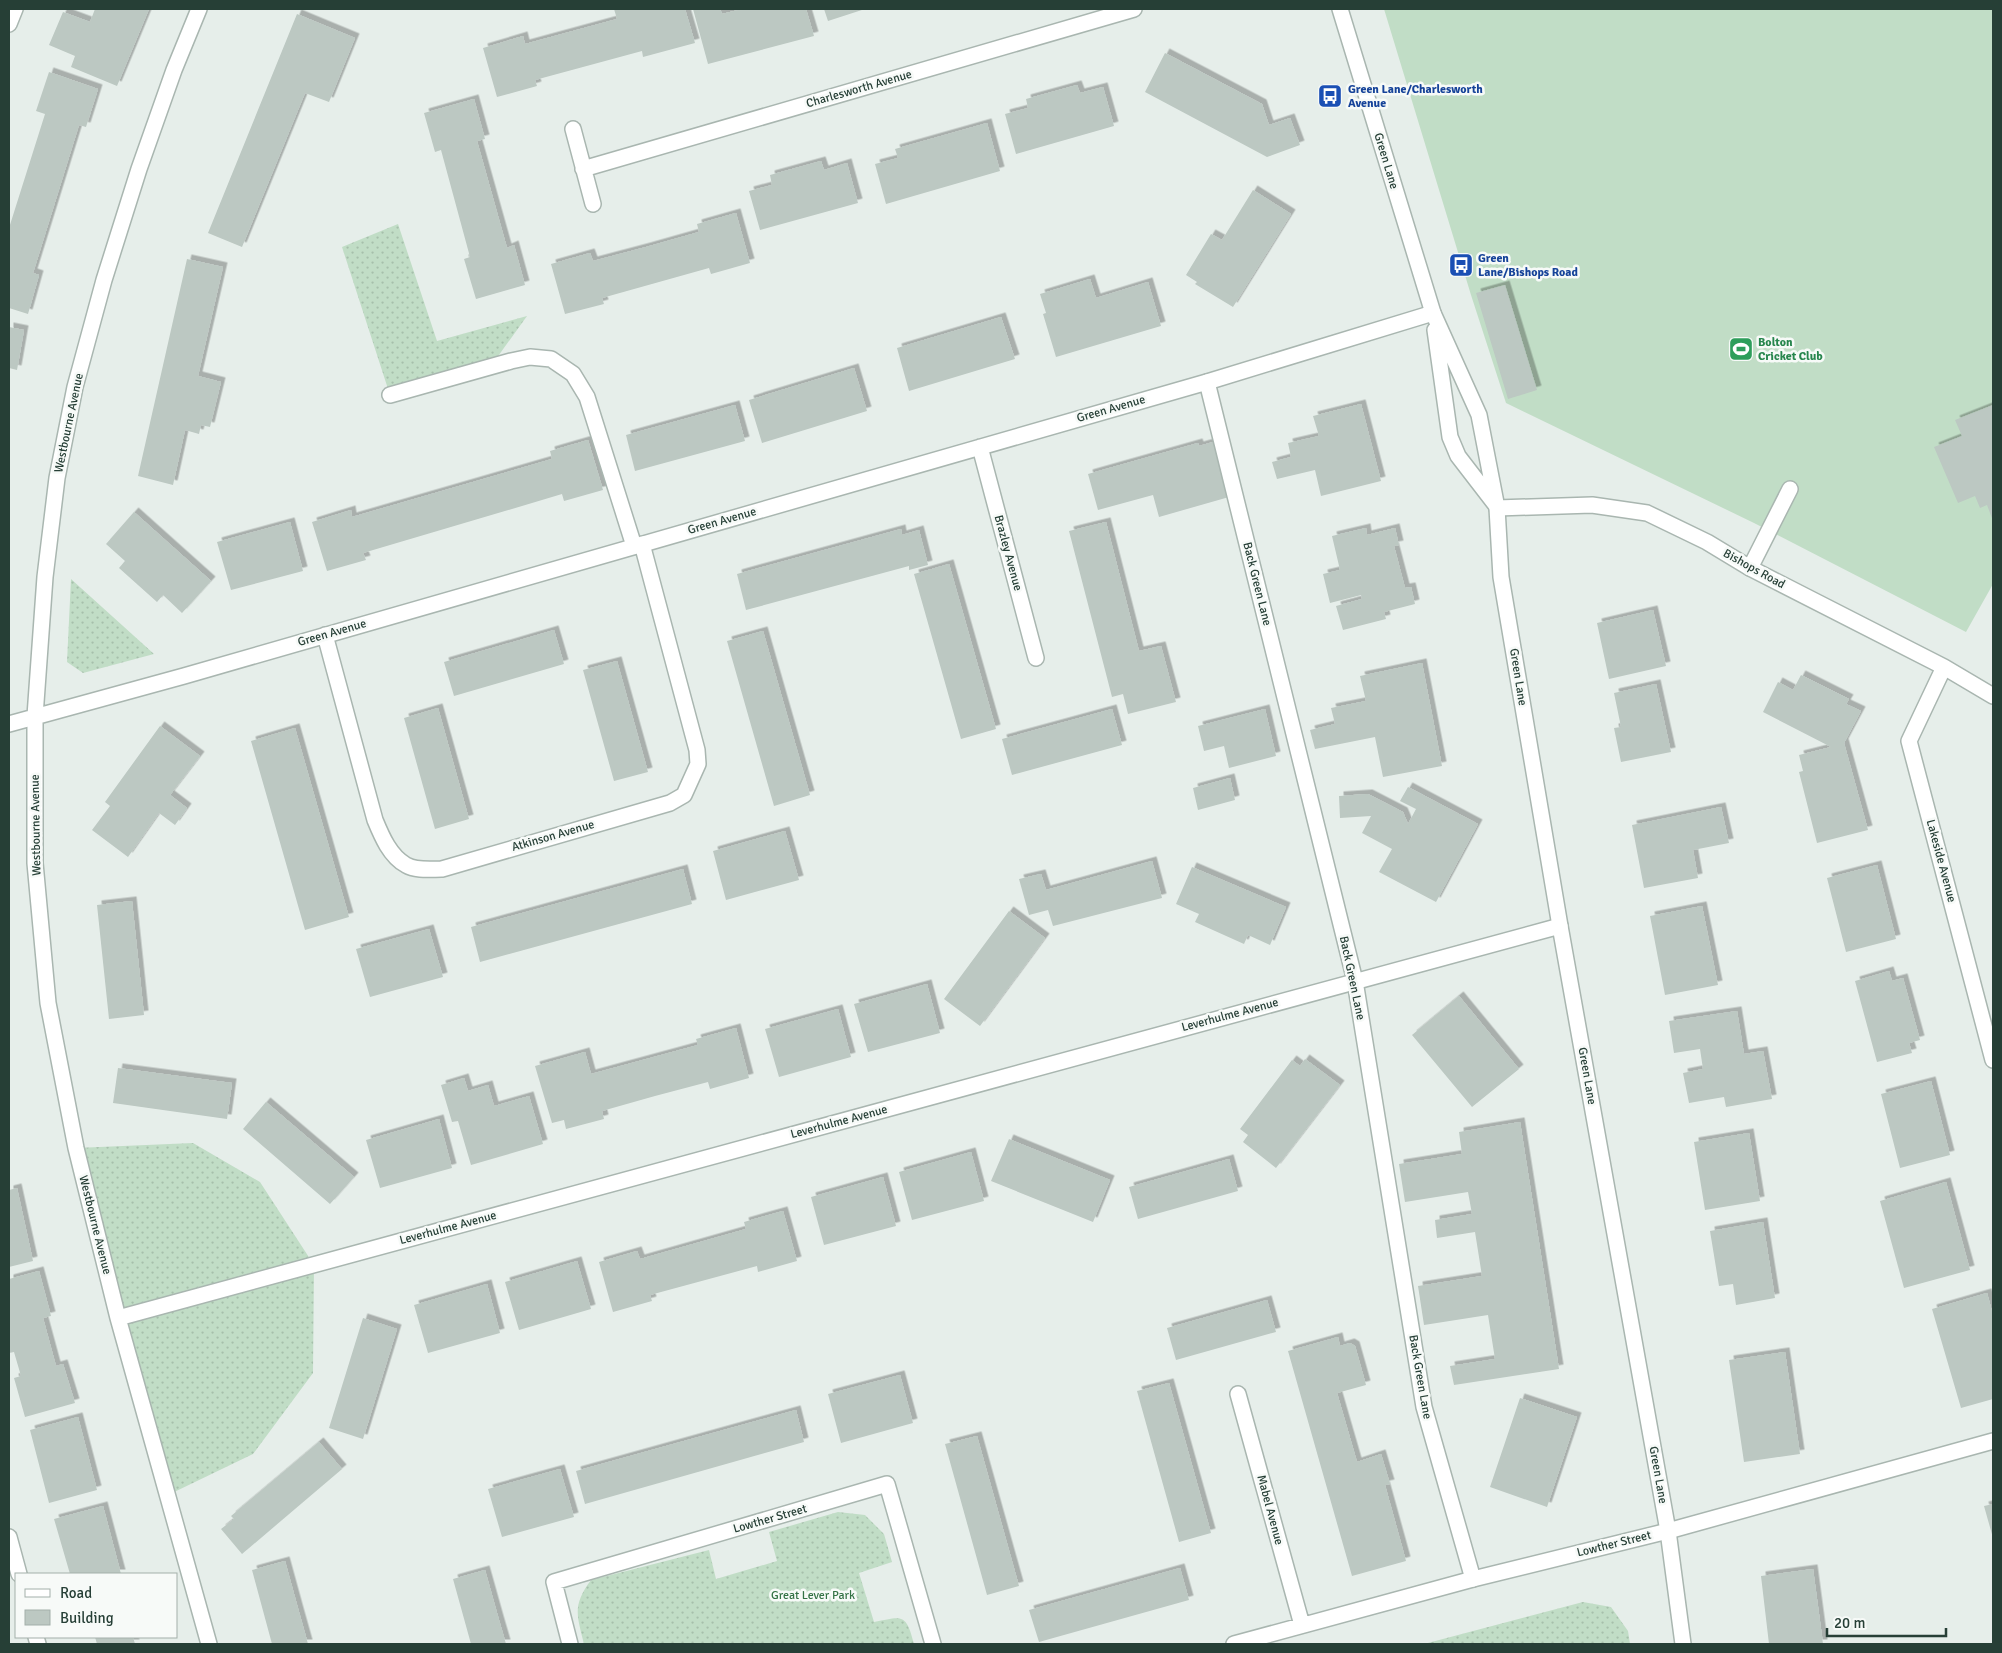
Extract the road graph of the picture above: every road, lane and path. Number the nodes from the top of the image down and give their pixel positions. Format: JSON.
{"nodes":[{"id":1,"x":15,"y":9,"type":"edge"},
{"id":2,"x":199,"y":9,"type":"edge"},
{"id":3,"x":1134,"y":9,"type":"edge"},
{"id":4,"x":1340,"y":9,"type":"edge"},
{"id":5,"x":9,"y":24,"type":"edge"},
{"id":6,"x":574,"y":128,"type":"dead end"},
{"id":7,"x":584,"y":169,"type":"junction"},
{"id":8,"x":593,"y":204,"type":"dead end"},
{"id":9,"x":1433,"y":314,"type":"junction"},
{"id":10,"x":1207,"y":382,"type":"junction"},
{"id":11,"x":390,"y":395,"type":"dead end"},
{"id":12,"x":980,"y":447,"type":"junction"},
{"id":13,"x":1790,"y":490,"type":"dead end"},
{"id":14,"x":1497,"y":508,"type":"junction"},
{"id":15,"x":638,"y":545,"type":"junction"},
{"id":16,"x":1750,"y":568,"type":"junction"},
{"id":17,"x":325,"y":635,"type":"junction"},
{"id":18,"x":1036,"y":658,"type":"dead end"},
{"id":19,"x":1944,"y":667,"type":"junction"},
{"id":20,"x":1993,"y":696,"type":"edge"},
{"id":21,"x":35,"y":716,"type":"junction"},
{"id":22,"x":9,"y":724,"type":"edge"},
{"id":23,"x":1560,"y":926,"type":"junction"},
{"id":24,"x":1355,"y":981,"type":"junction"},
{"id":25,"x":1993,"y":1060,"type":"edge"},
{"id":26,"x":118,"y":1318,"type":"junction"},
{"id":27,"x":1238,"y":1394,"type":"dead end"},
{"id":28,"x":1993,"y":1440,"type":"edge"},
{"id":29,"x":1668,"y":1530,"type":"junction"},
{"id":30,"x":9,"y":1537,"type":"edge"},
{"id":31,"x":19,"y":1573,"type":"edge"},
{"id":32,"x":1473,"y":1579,"type":"junction"},
{"id":33,"x":1302,"y":1625,"type":"junction"},
{"id":34,"x":209,"y":1644,"type":"edge"},
{"id":35,"x":570,"y":1644,"type":"edge"},
{"id":36,"x":933,"y":1644,"type":"edge"},
{"id":37,"x":1234,"y":1644,"type":"edge"},
{"id":38,"x":1683,"y":1644,"type":"edge"}],
"edges":[{"from":1,"to":5,"type":"street"},
{"from":2,"to":21,"type":"street","name":"Westbourne Avenue"},
{"from":3,"to":7,"type":"street","name":"Charlesworth Avenue"},
{"from":4,"to":9,"type":"street","name":"Green Lane"},
{"from":6,"to":7,"type":"street"},
{"from":7,"to":8,"type":"street"},
{"from":9,"to":10,"type":"street","name":"Green Avenue"},
{"from":9,"to":14,"type":"street","name":"Green Lane"},
{"from":9,"to":14,"type":"street","name":"Green Lane"},
{"from":10,"to":12,"type":"street","name":"Green Avenue"},
{"from":10,"to":24,"type":"street","name":"Back Green Lane"},
{"from":11,"to":15,"type":"street","name":"Atkinson Avenue"},
{"from":12,"to":15,"type":"street","name":"Green Avenue"},
{"from":12,"to":18,"type":"street","name":"Brazley Avenue"},
{"from":13,"to":16,"type":"street"},
{"from":14,"to":16,"type":"street","name":"Bishops Road"},
{"from":14,"to":23,"type":"street","name":"Green Lane"},
{"from":15,"to":17,"type":"street","name":"Green Avenue"},
{"from":15,"to":17,"type":"street","name":"Atkinson Avenue"},
{"from":16,"to":19,"type":"street","name":"Bishops Road"},
{"from":17,"to":21,"type":"street","name":"Green Avenue"},
{"from":19,"to":20,"type":"street","name":"Bishops Road"},
{"from":19,"to":25,"type":"street","name":"Lakeside Avenue"},
{"from":21,"to":22,"type":"street","name":"Green Avenue"},
{"from":21,"to":26,"type":"street","name":"Westbourne Avenue"},
{"from":23,"to":24,"type":"street","name":"Leverhulme Avenue"},
{"from":23,"to":29,"type":"street","name":"Green Lane"},
{"from":24,"to":26,"type":"street","name":"Leverhulme Avenue"},
{"from":24,"to":32,"type":"street","name":"Back Green Lane"},
{"from":26,"to":34,"type":"street","name":"Westbourne Avenue"},
{"from":27,"to":33,"type":"street","name":"Mabel Avenue"},
{"from":28,"to":29,"type":"street","name":"Lowther Street"},
{"from":29,"to":32,"type":"street","name":"Lowther Street"},
{"from":29,"to":38,"type":"street","name":"Green Lane"},
{"from":30,"to":31,"type":"street"},
{"from":32,"to":33,"type":"street","name":"Lowther Street"},
{"from":33,"to":37,"type":"street","name":"Lowther Street"},
{"from":35,"to":36,"type":"street","name":"Lowther Street"}]}
